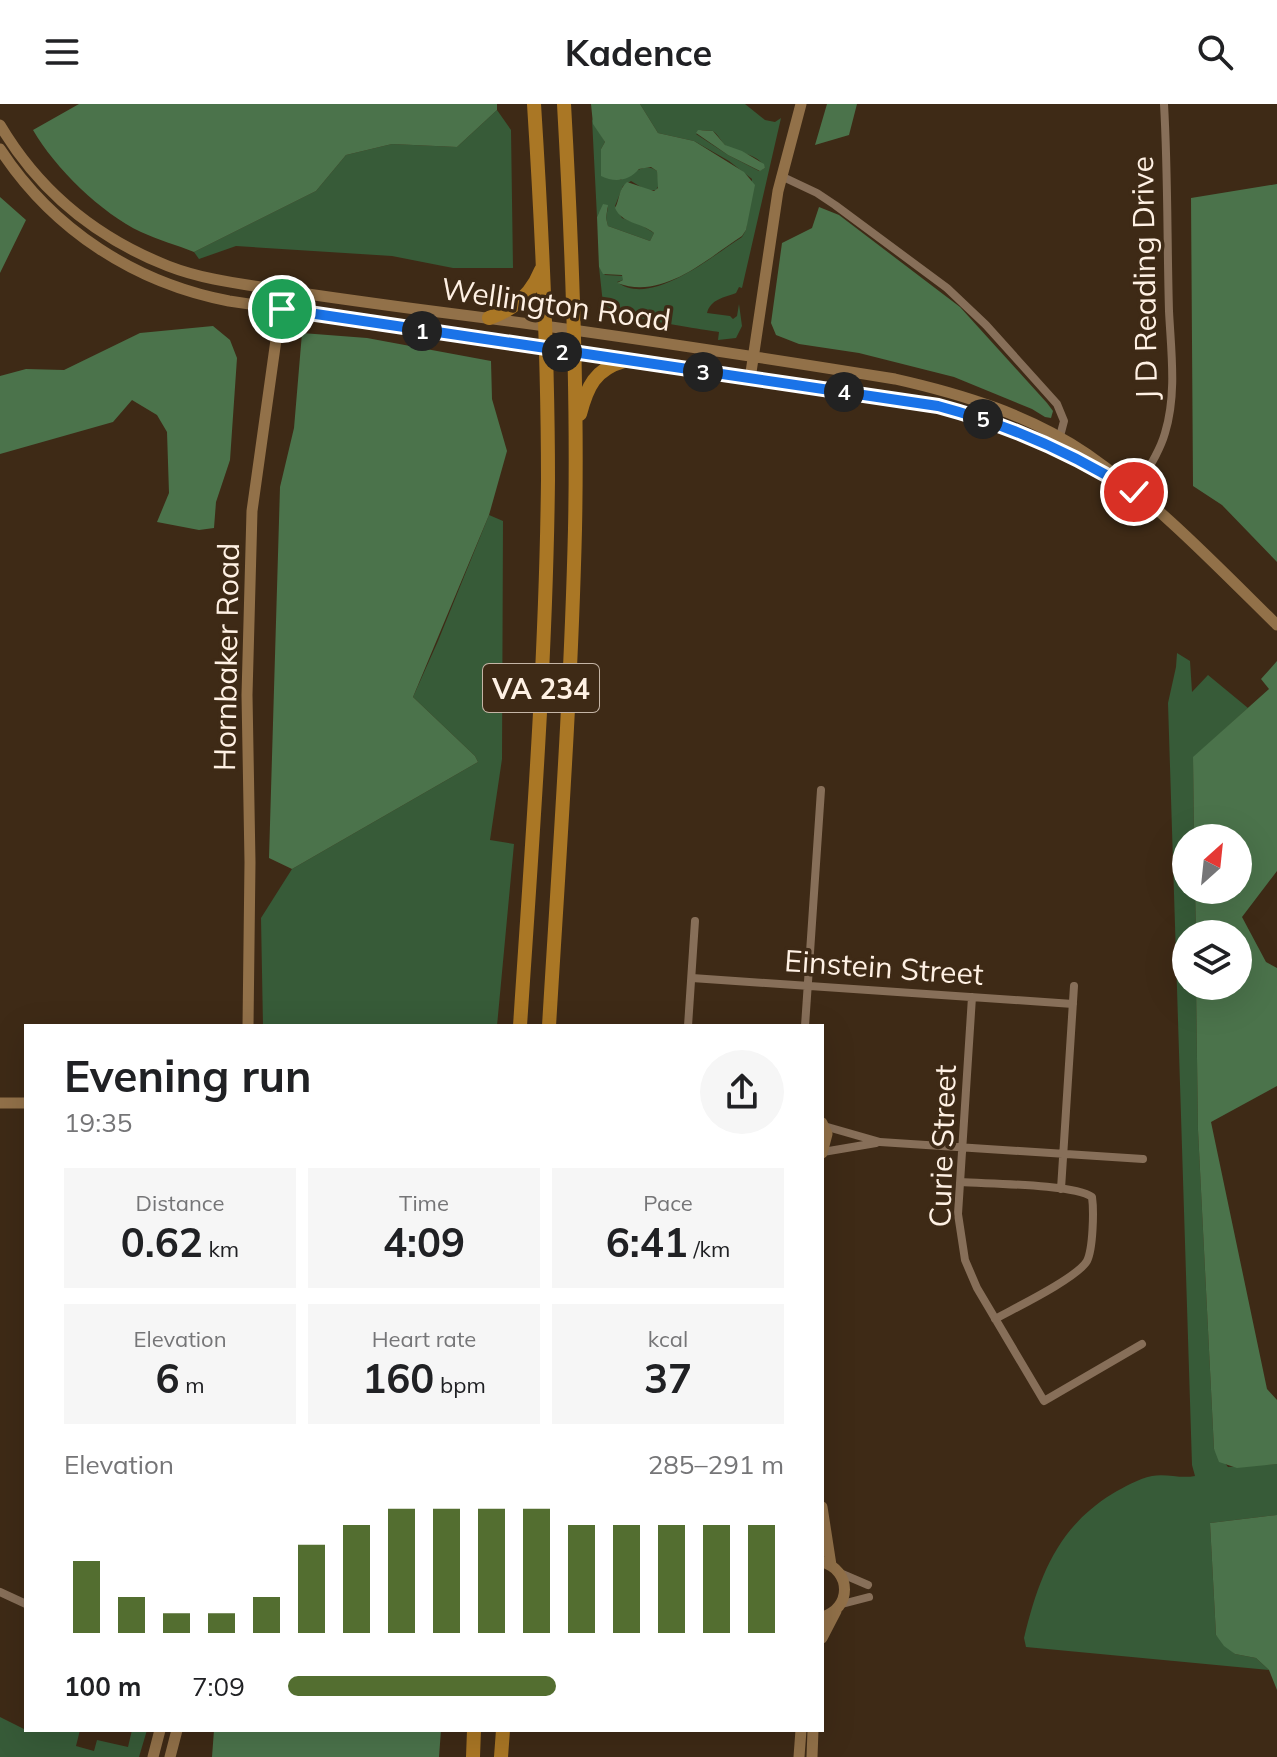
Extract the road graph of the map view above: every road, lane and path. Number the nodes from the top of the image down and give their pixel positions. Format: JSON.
{"nodes":[{"id":1,"x":534,"y":104,"type":"edge"},
{"id":2,"x":564,"y":104,"type":"edge"},
{"id":3,"x":801,"y":104,"type":"edge"},
{"id":4,"x":1164,"y":104,"type":"edge"},
{"id":5,"x":0,"y":125,"type":"edge"},
{"id":6,"x":0,"y":149,"type":"edge"},
{"id":7,"x":781,"y":176,"type":"junction"},
{"id":8,"x":543,"y":262,"type":"junction"},
{"id":9,"x":283,"y":290,"type":"junction"},
{"id":10,"x":282,"y":309,"type":"junction"},
{"id":11,"x":489,"y":318,"type":"junction"},
{"id":12,"x":546,"y":325,"type":"junction"},
{"id":13,"x":573,"y":329,"type":"junction"},
{"id":14,"x":546,"y":350,"type":"junction"},
{"id":15,"x":574,"y":354,"type":"junction"},
{"id":16,"x":754,"y":357,"type":"junction"},
{"id":17,"x":624,"y":361,"type":"junction"},
{"id":18,"x":750,"y":379,"type":"junction"},
{"id":19,"x":576,"y":430,"type":"junction"},
{"id":20,"x":1058,"y":443,"type":"junction"},
{"id":21,"x":1134,"y":492,"type":"junction"},
{"id":22,"x":1277,"y":625,"type":"edge"},
{"id":23,"x":821,"y":790,"type":"dead end"},
{"id":24,"x":695,"y":921,"type":"dead end"},
{"id":25,"x":692,"y":978,"type":"junction"},
{"id":26,"x":808,"y":985,"type":"junction"},
{"id":27,"x":1074,"y":986,"type":"dead end"},
{"id":28,"x":972,"y":997,"type":"junction"},
{"id":29,"x":1073,"y":1004,"type":"junction"},
{"id":30,"x":248,"y":1024,"type":"edge"},
{"id":31,"x":520,"y":1024,"type":"edge"},
{"id":32,"x":549,"y":1024,"type":"edge"},
{"id":33,"x":688,"y":1024,"type":"edge"},
{"id":34,"x":805,"y":1024,"type":"edge"},
{"id":35,"x":0,"y":1103,"type":"edge"},
{"id":36,"x":24,"y":1103,"type":"edge"},
{"id":37,"x":824,"y":1124,"type":"edge"},
{"id":38,"x":880,"y":1142,"type":"junction"},
{"id":39,"x":964,"y":1147,"type":"junction"},
{"id":40,"x":824,"y":1153,"type":"edge"},
{"id":41,"x":1063,"y":1154,"type":"junction"},
{"id":42,"x":1143,"y":1159,"type":"dead end"},
{"id":43,"x":961,"y":1182,"type":"junction"},
{"id":44,"x":1061,"y":1189,"type":"junction"},
{"id":45,"x":995,"y":1319,"type":"junction"},
{"id":46,"x":1142,"y":1344,"type":"dead end"},
{"id":47,"x":824,"y":1520,"type":"edge"},
{"id":48,"x":831,"y":1567,"type":"edge"},
{"id":49,"x":868,"y":1585,"type":"dead end"},
{"id":50,"x":0,"y":1592,"type":"edge"},
{"id":51,"x":869,"y":1597,"type":"dead end"},
{"id":52,"x":24,"y":1603,"type":"edge"},
{"id":53,"x":839,"y":1607,"type":"junction"},
{"id":54,"x":824,"y":1616,"type":"edge"},
{"id":55,"x":824,"y":1634,"type":"edge"},
{"id":56,"x":159,"y":1732,"type":"edge"},
{"id":57,"x":176,"y":1732,"type":"edge"},
{"id":58,"x":474,"y":1732,"type":"edge"},
{"id":59,"x":503,"y":1732,"type":"edge"},
{"id":60,"x":801,"y":1732,"type":"edge"},
{"id":61,"x":813,"y":1732,"type":"edge"},
{"id":62,"x":153,"y":1757,"type":"edge"},
{"id":63,"x":170,"y":1757,"type":"edge"},
{"id":64,"x":473,"y":1757,"type":"edge"},
{"id":65,"x":501,"y":1757,"type":"edge"},
{"id":66,"x":799,"y":1757,"type":"edge"},
{"id":67,"x":812,"y":1757,"type":"edge"}],
"edges":[{"from":1,"to":8,"type":"highway","number":"VA 234"},
{"from":2,"to":13,"type":"highway","number":"VA 234"},
{"from":3,"to":7,"type":"main road"},
{"from":4,"to":21,"type":"street","name":"J D Reading Drive"},
{"from":5,"to":9,"type":"main road","name":"Wellington Road"},
{"from":6,"to":10,"type":"main road","name":"Wellington Road"},
{"from":7,"to":16,"type":"main road"},
{"from":7,"to":20,"type":"street"},
{"from":8,"to":11,"type":"highway"},
{"from":8,"to":12,"type":"highway","number":"VA 234"},
{"from":9,"to":10,"type":"main road","name":"Hornbaker Road"},
{"from":9,"to":11,"type":"main road","name":"Wellington Road"},
{"from":10,"to":14,"type":"main road","name":"Wellington Road"},
{"from":10,"to":30,"type":"main road","name":"Hornbaker Road"},
{"from":11,"to":12,"type":"main road","name":"Wellington Road"},
{"from":12,"to":13,"type":"main road","name":"Wellington Road"},
{"from":12,"to":14,"type":"highway","number":"VA 234"},
{"from":13,"to":15,"type":"highway","number":"VA 234"},
{"from":13,"to":16,"type":"main road","name":"Wellington Road"},
{"from":14,"to":15,"type":"main road","name":"Wellington Road"},
{"from":14,"to":31,"type":"highway","number":"VA 234"},
{"from":15,"to":17,"type":"main road","name":"Wellington Road"},
{"from":15,"to":19,"type":"highway","number":"VA 234"},
{"from":16,"to":18,"type":"main road"},
{"from":16,"to":20,"type":"main road","name":"Wellington Road"},
{"from":17,"to":18,"type":"main road","name":"Wellington Road"},
{"from":17,"to":19,"type":"highway"},
{"from":18,"to":20,"type":"main road","name":"Wellington Road"},
{"from":19,"to":32,"type":"highway","number":"VA 234"},
{"from":20,"to":21,"type":"main road","name":"Wellington Road"},
{"from":21,"to":22,"type":"main road","name":"Wellington Road"},
{"from":23,"to":26,"type":"street"},
{"from":24,"to":25,"type":"street"},
{"from":25,"to":26,"type":"street","name":"Einstein Street"},
{"from":25,"to":33,"type":"street"},
{"from":26,"to":28,"type":"street","name":"Einstein Street"},
{"from":26,"to":34,"type":"street"},
{"from":27,"to":29,"type":"street"},
{"from":28,"to":29,"type":"street","name":"Einstein Street"},
{"from":28,"to":39,"type":"street","name":"Curie Street"},
{"from":29,"to":41,"type":"street"},
{"from":35,"to":36,"type":"main road"},
{"from":37,"to":38,"type":"street"},
{"from":38,"to":39,"type":"street"},
{"from":38,"to":40,"type":"street"},
{"from":39,"to":41,"type":"street"},
{"from":39,"to":43,"type":"street","name":"Curie Street"},
{"from":41,"to":42,"type":"street"},
{"from":41,"to":44,"type":"street"},
{"from":43,"to":44,"type":"street"},
{"from":43,"to":45,"type":"street","name":"Curie Street"},
{"from":44,"to":45,"type":"street"},
{"from":45,"to":46,"type":"street","name":"Curie Street"},
{"from":47,"to":48,"type":"main road"},
{"from":48,"to":49,"type":"street"},
{"from":48,"to":53,"type":"main road"},
{"from":50,"to":52,"type":"street"},
{"from":51,"to":53,"type":"street"},
{"from":53,"to":54,"type":"main road"},
{"from":53,"to":55,"type":"main road"},
{"from":56,"to":62,"type":"main road"},
{"from":57,"to":63,"type":"main road"},
{"from":58,"to":64,"type":"highway"},
{"from":59,"to":65,"type":"highway"},
{"from":60,"to":66,"type":"main road"},
{"from":61,"to":67,"type":"main road"}]}
